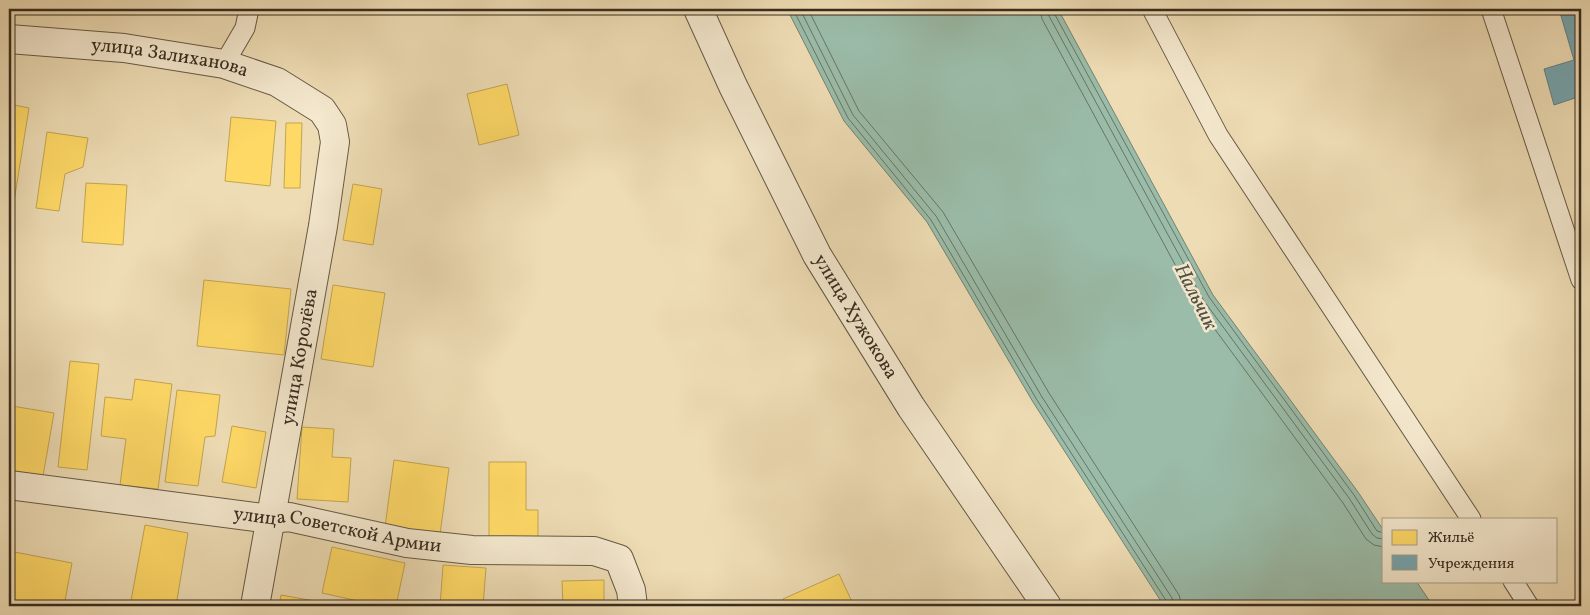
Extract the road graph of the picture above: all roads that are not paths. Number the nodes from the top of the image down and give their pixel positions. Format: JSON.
{"nodes":[{"id":1,"x":249,"y":9,"type":"edge"},
{"id":2,"x":698,"y":9,"type":"edge"},
{"id":3,"x":1152,"y":9,"type":"edge"},
{"id":4,"x":1491,"y":9,"type":"edge"},
{"id":5,"x":9,"y":39,"type":"edge"},
{"id":6,"x":224,"y":64,"type":"junction"},
{"id":7,"x":322,"y":110,"type":"joint"},
{"id":8,"x":1581,"y":280,"type":"edge"},
{"id":9,"x":9,"y":485,"type":"edge"},
{"id":10,"x":1470,"y":518,"type":"edge"},
{"id":11,"x":271,"y":519,"type":"junction"},
{"id":12,"x":1514,"y":582,"type":"edge"},
{"id":13,"x":255,"y":606,"type":"edge"},
{"id":14,"x":633,"y":606,"type":"edge"},
{"id":15,"x":1047,"y":606,"type":"edge"},
{"id":16,"x":1529,"y":606,"type":"edge"}],
"edges":[{"from":1,"to":6,"type":"lane"},
{"from":2,"to":15,"type":"street","name":"улица Хужокова"},
{"from":3,"to":10,"type":"lane"},
{"from":4,"to":8,"type":"lane"},
{"from":5,"to":6,"type":"street","name":"улица Залиханова"},
{"from":6,"to":7,"type":"street","name":"улица Залиханова"},
{"from":7,"to":11,"type":"street","name":"улица Королёва"},
{"from":9,"to":11,"type":"street","name":"улица Советской Армии"},
{"from":11,"to":13,"type":"street","name":"улица Королёва"},
{"from":11,"to":14,"type":"street","name":"улица Советской Армии"},
{"from":12,"to":16,"type":"lane"}]}
